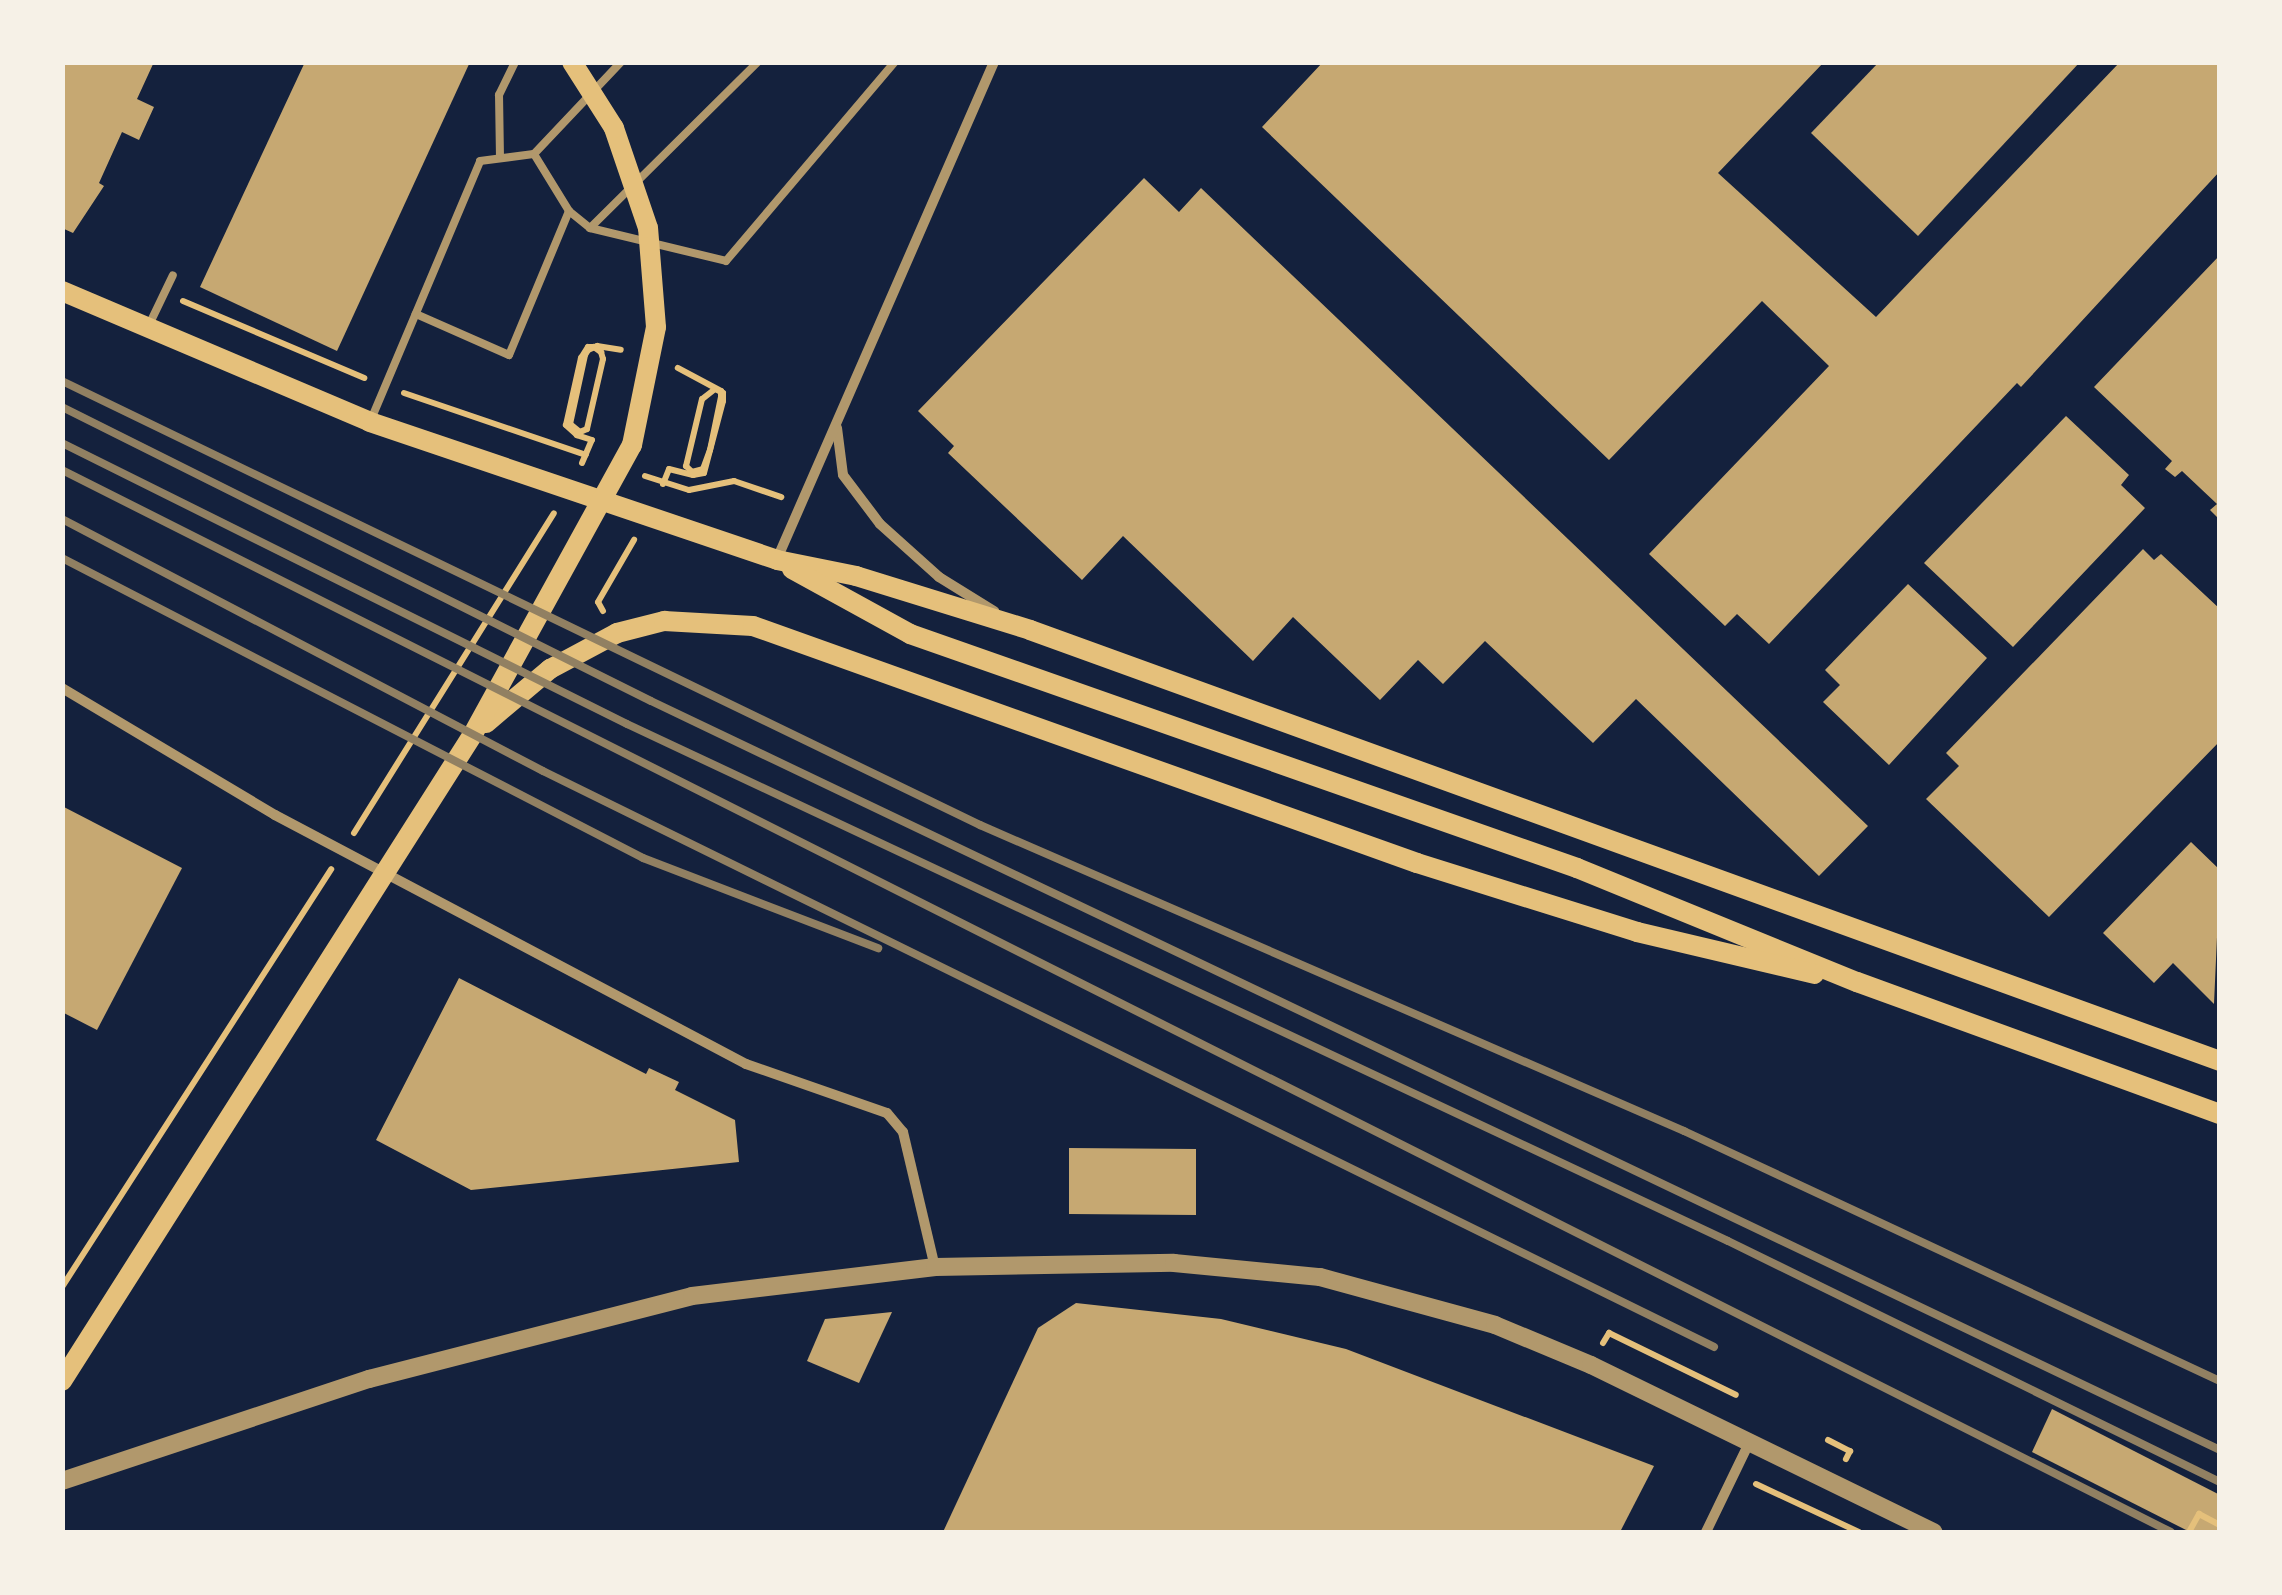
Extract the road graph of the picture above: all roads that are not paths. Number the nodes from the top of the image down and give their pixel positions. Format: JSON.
{"nodes":[{"id":1,"x":515,"y":62,"type":"edge"},
{"id":2,"x":572,"y":62,"type":"edge"},
{"id":3,"x":621,"y":62,"type":"edge"},
{"id":4,"x":758,"y":62,"type":"edge"},
{"id":5,"x":895,"y":62,"type":"edge"},
{"id":6,"x":989,"y":64,"type":"edge"},
{"id":7,"x":534,"y":154,"type":"junction"},
{"id":8,"x":500,"y":158,"type":"junction"},
{"id":9,"x":569,"y":211,"type":"junction"},
{"id":10,"x":590,"y":228,"type":"junction"},
{"id":11,"x":173,"y":275,"type":"dead end"},
{"id":12,"x":62,"y":291,"type":"edge"},
{"id":13,"x":416,"y":314,"type":"junction"},
{"id":14,"x":147,"y":330,"type":"junction"},
{"id":15,"x":838,"y":417,"type":"junction"},
{"id":16,"x":370,"y":422,"type":"junction"},
{"id":17,"x":777,"y":560,"type":"junction"},
{"id":18,"x":1030,"y":630,"type":"junction"},
{"id":19,"x":62,"y":688,"type":"edge"},
{"id":20,"x":472,"y":734,"type":"junction"},
{"id":21,"x":1857,"y":982,"type":"junction"},
{"id":22,"x":2220,"y":1061,"type":"edge"},
{"id":23,"x":2220,"y":1114,"type":"edge"},
{"id":24,"x":934,"y":1267,"type":"junction"},
{"id":25,"x":62,"y":1381,"type":"edge"},
{"id":26,"x":1740,"y":1438,"type":"junction"},
{"id":27,"x":62,"y":1482,"type":"edge"},
{"id":28,"x":1706,"y":1532,"type":"edge"},
{"id":29,"x":1932,"y":1532,"type":"edge"}],
"edges":[{"from":1,"to":8,"type":"lane"},
{"from":2,"to":20,"type":"main road"},
{"from":3,"to":7,"type":"lane"},
{"from":4,"to":10,"type":"lane"},
{"from":5,"to":10,"type":"lane"},
{"from":6,"to":15,"type":"street"},
{"from":7,"to":8,"type":"lane"},
{"from":7,"to":9,"type":"lane"},
{"from":8,"to":13,"type":"lane"},
{"from":9,"to":10,"type":"lane"},
{"from":9,"to":13,"type":"lane"},
{"from":11,"to":14,"type":"lane"},
{"from":12,"to":14,"type":"main road"},
{"from":13,"to":16,"type":"lane"},
{"from":14,"to":16,"type":"main road"},
{"from":15,"to":17,"type":"street"},
{"from":15,"to":18,"type":"street"},
{"from":16,"to":17,"type":"main road"},
{"from":17,"to":18,"type":"main road"},
{"from":17,"to":21,"type":"main road"},
{"from":18,"to":22,"type":"main road"},
{"from":19,"to":24,"type":"street"},
{"from":20,"to":21,"type":"main road"},
{"from":20,"to":25,"type":"main road"},
{"from":21,"to":23,"type":"main road"},
{"from":24,"to":26,"type":"street"},
{"from":24,"to":27,"type":"street"},
{"from":26,"to":28,"type":"street"},
{"from":26,"to":29,"type":"street"}]}
